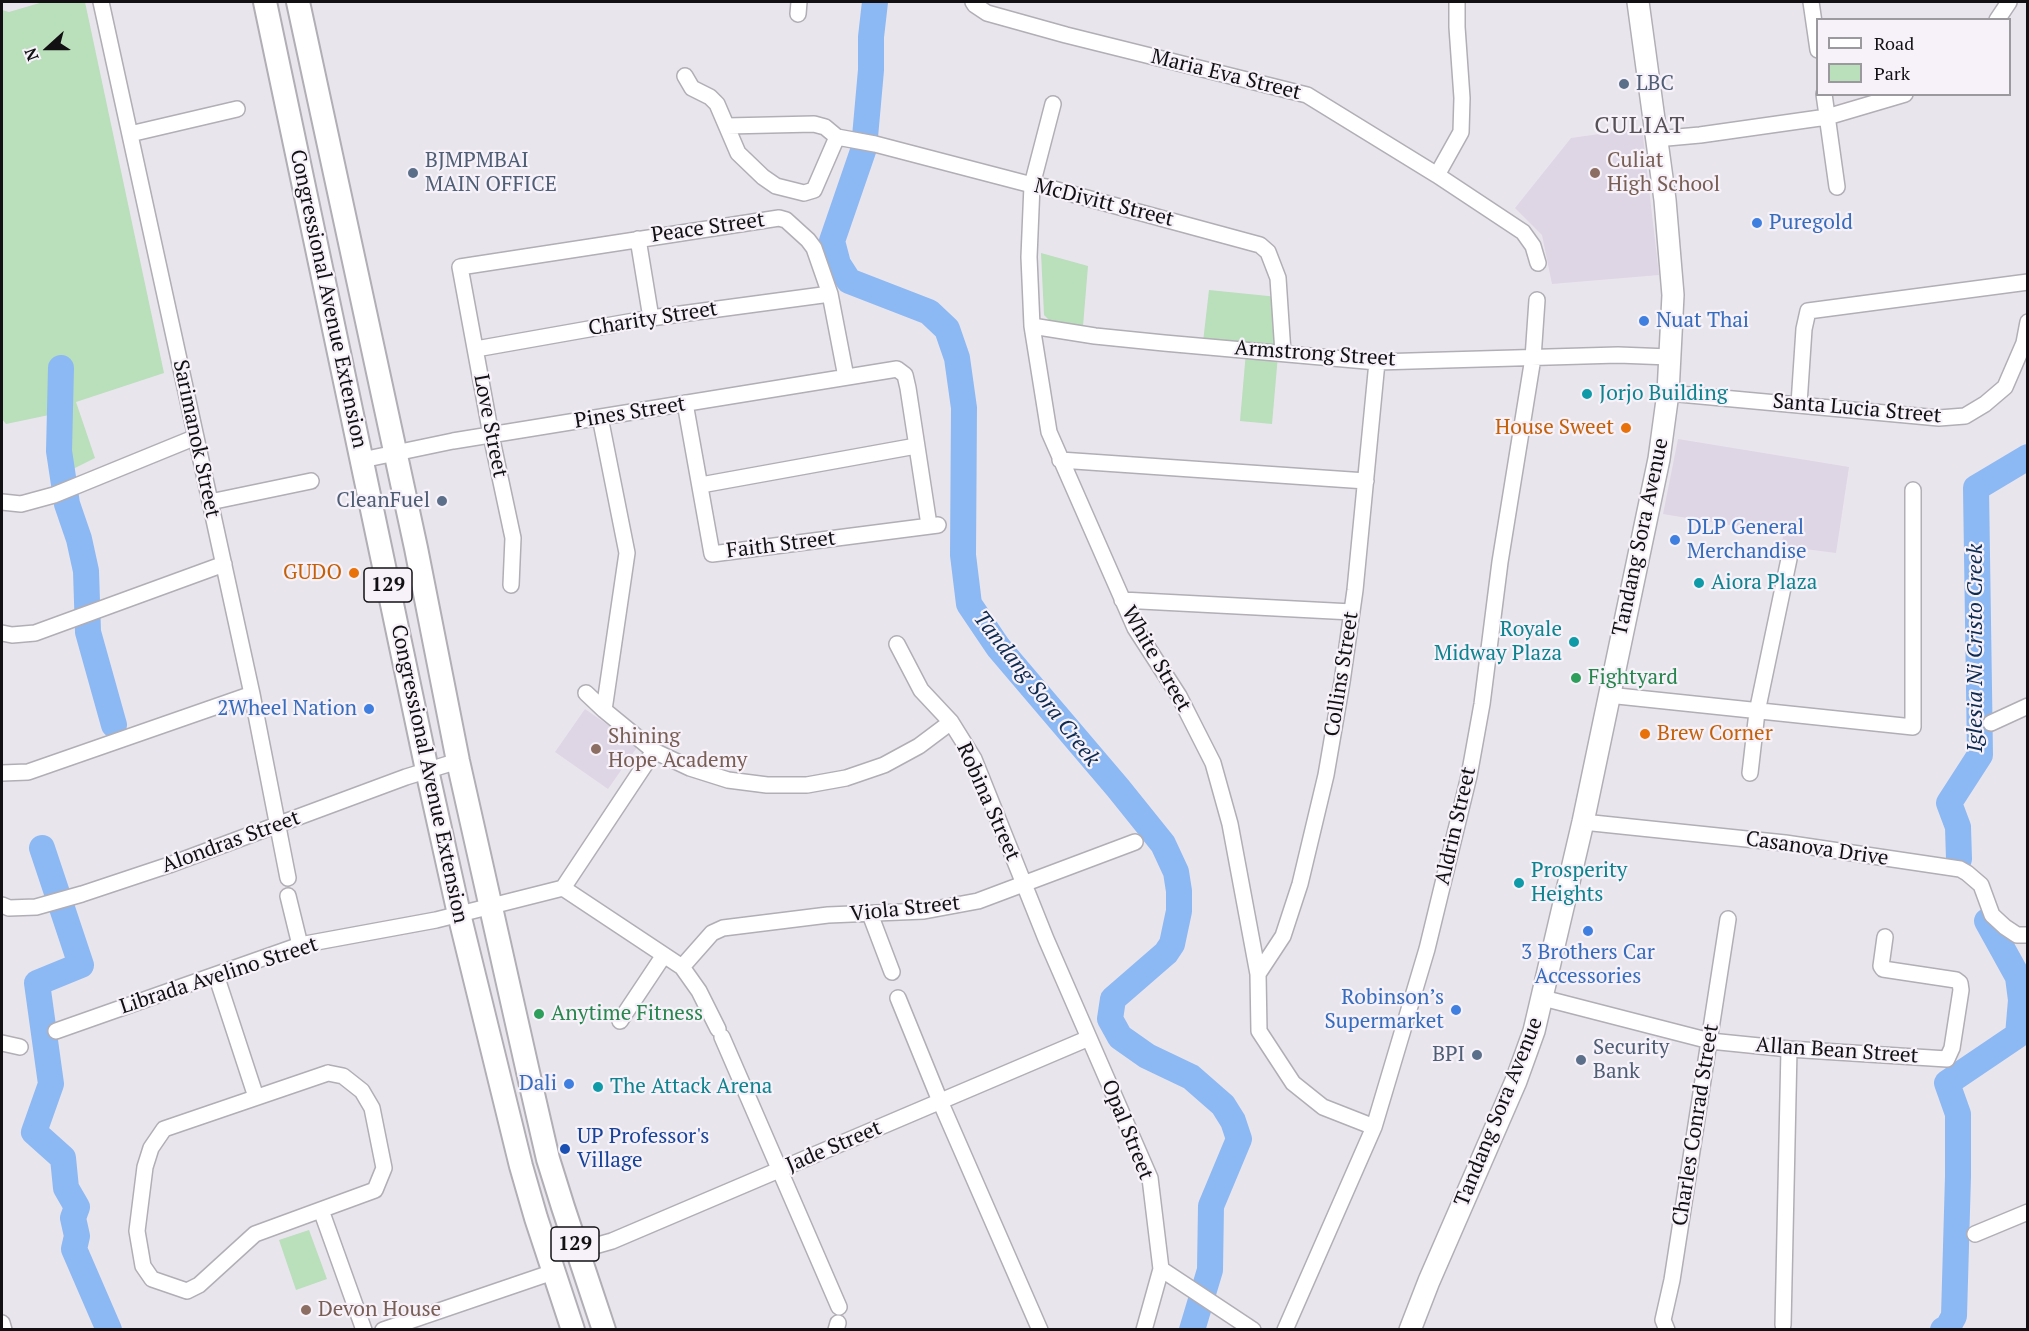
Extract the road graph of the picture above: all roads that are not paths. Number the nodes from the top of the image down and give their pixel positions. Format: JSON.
{"nodes":[{"id":1,"x":101,"y":2,"type":"edge"},
{"id":2,"x":265,"y":2,"type":"edge"},
{"id":3,"x":298,"y":2,"type":"edge"},
{"id":4,"x":973,"y":2,"type":"edge"},
{"id":5,"x":1457,"y":2,"type":"edge"},
{"id":6,"x":1638,"y":2,"type":"edge"},
{"id":7,"x":1810,"y":2,"type":"edge"},
{"id":8,"x":2009,"y":2,"type":"edge"},
{"id":9,"x":1998,"y":18,"type":"edge"},
{"id":10,"x":1816,"y":38,"type":"edge"},
{"id":11,"x":685,"y":76,"type":"dead end"},
{"id":12,"x":1824,"y":96,"type":"edge"},
{"id":13,"x":1898,"y":96,"type":"edge"},
{"id":14,"x":1053,"y":104,"type":"dead end"},
{"id":15,"x":237,"y":110,"type":"dead end"},
{"id":16,"x":1827,"y":117,"type":"junction"},
{"id":17,"x":727,"y":126,"type":"junction"},
{"id":18,"x":130,"y":134,"type":"junction"},
{"id":19,"x":837,"y":136,"type":"junction"},
{"id":20,"x":1656,"y":139,"type":"junction"},
{"id":21,"x":1437,"y":175,"type":"junction"},
{"id":22,"x":1032,"y":185,"type":"junction"},
{"id":23,"x":1837,"y":187,"type":"dead end"},
{"id":24,"x":638,"y":239,"type":"junction"},
{"id":25,"x":1538,"y":263,"type":"dead end"},
{"id":26,"x":460,"y":267,"type":"joint"},
{"id":27,"x":2028,"y":282,"type":"edge"},
{"id":28,"x":830,"y":294,"type":"junction"},
{"id":29,"x":1537,"y":300,"type":"dead end"},
{"id":30,"x":651,"y":318,"type":"junction"},
{"id":31,"x":2028,"y":322,"type":"edge"},
{"id":32,"x":1032,"y":326,"type":"junction"},
{"id":33,"x":476,"y":349,"type":"junction"},
{"id":34,"x":1283,"y":353,"type":"junction"},
{"id":35,"x":1670,"y":357,"type":"junction"},
{"id":36,"x":1533,"y":358,"type":"junction"},
{"id":37,"x":1377,"y":362,"type":"junction"},
{"id":38,"x":897,"y":369,"type":"joint"},
{"id":39,"x":846,"y":377,"type":"junction"},
{"id":40,"x":1668,"y":393,"type":"junction"},
{"id":41,"x":685,"y":403,"type":"junction"},
{"id":42,"x":1799,"y":404,"type":"junction"},
{"id":43,"x":600,"y":417,"type":"junction"},
{"id":44,"x":491,"y":435,"type":"junction"},
{"id":45,"x":196,"y":437,"type":"junction"},
{"id":46,"x":916,"y":446,"type":"junction"},
{"id":47,"x":396,"y":453,"type":"junction"},
{"id":48,"x":362,"y":460,"type":"junction"},
{"id":49,"x":1060,"y":460,"type":"junction"},
{"id":50,"x":311,"y":481,"type":"dead end"},
{"id":51,"x":1366,"y":482,"type":"junction"},
{"id":52,"x":701,"y":485,"type":"junction"},
{"id":53,"x":1913,"y":490,"type":"dead end"},
{"id":54,"x":210,"y":501,"type":"junction"},
{"id":55,"x":2,"y":502,"type":"edge"},
{"id":56,"x":1789,"y":559,"type":"dead end"},
{"id":57,"x":224,"y":564,"type":"junction"},
{"id":58,"x":511,"y":585,"type":"dead end"},
{"id":59,"x":1122,"y":600,"type":"junction"},
{"id":60,"x":1353,"y":612,"type":"junction"},
{"id":61,"x":2,"y":633,"type":"edge"},
{"id":62,"x":897,"y":644,"type":"dead end"},
{"id":63,"x":586,"y":693,"type":"dead end"},
{"id":64,"x":252,"y":694,"type":"junction"},
{"id":65,"x":1608,"y":695,"type":"junction"},
{"id":66,"x":2028,"y":706,"type":"edge"},
{"id":67,"x":604,"y":710,"type":"junction"},
{"id":68,"x":1757,"y":711,"type":"junction"},
{"id":69,"x":951,"y":723,"type":"junction"},
{"id":70,"x":1991,"y":723,"type":"dead end"},
{"id":71,"x":654,"y":751,"type":"junction"},
{"id":72,"x":458,"y":761,"type":"junction"},
{"id":73,"x":427,"y":770,"type":"junction"},
{"id":74,"x":2,"y":773,"type":"edge"},
{"id":75,"x":1750,"y":773,"type":"dead end"},
{"id":76,"x":1582,"y":822,"type":"junction"},
{"id":77,"x":278,"y":824,"type":"junction"},
{"id":78,"x":1135,"y":842,"type":"dead end"},
{"id":79,"x":288,"y":878,"type":"dead end"},
{"id":80,"x":1024,"y":884,"type":"junction"},
{"id":81,"x":563,"y":888,"type":"junction"},
{"id":82,"x":288,"y":896,"type":"dead end"},
{"id":83,"x":2,"y":905,"type":"edge"},
{"id":84,"x":490,"y":907,"type":"junction"},
{"id":85,"x":459,"y":914,"type":"junction"},
{"id":86,"x":870,"y":914,"type":"junction"},
{"id":87,"x":1728,"y":919,"type":"dead end"},
{"id":88,"x":2024,"y":932,"type":"edge"},
{"id":89,"x":1885,"y":937,"type":"dead end"},
{"id":90,"x":1046,"y":939,"type":"joint"},
{"id":91,"x":300,"y":945,"type":"junction"},
{"id":92,"x":664,"y":955,"type":"junction"},
{"id":93,"x":682,"y":967,"type":"junction"},
{"id":94,"x":892,"y":972,"type":"dead end"},
{"id":95,"x":1258,"y":974,"type":"junction"},
{"id":96,"x":216,"y":975,"type":"junction"},
{"id":97,"x":898,"y":998,"type":"dead end"},
{"id":98,"x":1543,"y":998,"type":"junction"},
{"id":99,"x":620,"y":1021,"type":"dead end"},
{"id":100,"x":56,"y":1031,"type":"dead end"},
{"id":101,"x":1089,"y":1038,"type":"junction"},
{"id":102,"x":1710,"y":1041,"type":"junction"},
{"id":103,"x":2,"y":1043,"type":"edge"},
{"id":104,"x":20,"y":1047,"type":"dead end"},
{"id":105,"x":1789,"y":1049,"type":"junction"},
{"id":106,"x":256,"y":1097,"type":"junction"},
{"id":107,"x":940,"y":1101,"type":"junction"},
{"id":108,"x":1374,"y":1127,"type":"junction"},
{"id":109,"x":549,"y":1159,"type":"junction"},
{"id":110,"x":521,"y":1166,"type":"junction"},
{"id":111,"x":779,"y":1170,"type":"junction"},
{"id":112,"x":321,"y":1210,"type":"junction"},
{"id":113,"x":2028,"y":1212,"type":"edge"},
{"id":114,"x":1975,"y":1234,"type":"dead end"},
{"id":115,"x":577,"y":1251,"type":"junction"},
{"id":116,"x":1161,"y":1269,"type":"junction"},
{"id":117,"x":553,"y":1272,"type":"junction"},
{"id":118,"x":838,"y":1320,"type":"edge"},
{"id":119,"x":430,"y":1322,"type":"edge"},
{"id":120,"x":2,"y":1323,"type":"edge"},
{"id":121,"x":1783,"y":1325,"type":"dead end"},
{"id":122,"x":4,"y":1329,"type":"edge"},
{"id":123,"x":364,"y":1329,"type":"edge"},
{"id":124,"x":383,"y":1329,"type":"edge"},
{"id":125,"x":573,"y":1329,"type":"edge"},
{"id":126,"x":604,"y":1329,"type":"edge"},
{"id":127,"x":1040,"y":1329,"type":"edge"},
{"id":128,"x":1144,"y":1329,"type":"edge"},
{"id":129,"x":1253,"y":1329,"type":"edge"},
{"id":130,"x":1285,"y":1329,"type":"edge"},
{"id":131,"x":1410,"y":1329,"type":"edge"},
{"id":132,"x":1667,"y":1329,"type":"edge"}],
"edges":[{"from":1,"to":18,"type":"street","name":"Sarimanok Street"},
{"from":2,"to":48,"type":"main road","name":"Congressional Avenue Extension","number":"129"},
{"from":3,"to":47,"type":"main road","name":"Congressional Avenue Extension","number":"129"},
{"from":4,"to":21,"type":"street","name":"Maria Eva Street"},
{"from":5,"to":21,"type":"street"},
{"from":6,"to":20,"type":"main road","name":"Tandang Sora Avenue"},
{"from":7,"to":10,"type":"street"},
{"from":8,"to":9,"type":"street"},
{"from":11,"to":17,"type":"street"},
{"from":12,"to":16,"type":"street"},
{"from":13,"to":16,"type":"street"},
{"from":14,"to":22,"type":"street","name":"White Street"},
{"from":15,"to":18,"type":"street"},
{"from":16,"to":20,"type":"street"},
{"from":16,"to":23,"type":"street"},
{"from":17,"to":19,"type":"street","name":"McDivitt Street"},
{"from":17,"to":19,"type":"street"},
{"from":18,"to":45,"type":"street","name":"Sarimanok Street"},
{"from":19,"to":22,"type":"street","name":"McDivitt Street"},
{"from":20,"to":35,"type":"main road","name":"Tandang Sora Avenue"},
{"from":21,"to":25,"type":"street","name":"Maria Eva Street"},
{"from":22,"to":32,"type":"street","name":"White Street"},
{"from":22,"to":34,"type":"street","name":"McDivitt Street"},
{"from":24,"to":26,"type":"street","name":"Peace Street"},
{"from":24,"to":28,"type":"street","name":"Peace Street"},
{"from":24,"to":30,"type":"street"},
{"from":26,"to":33,"type":"street","name":"Love Street"},
{"from":27,"to":42,"type":"street"},
{"from":28,"to":30,"type":"street","name":"Charity Street"},
{"from":28,"to":39,"type":"street","name":"Peace Street"},
{"from":29,"to":36,"type":"street","name":"Aldrin Street"},
{"from":30,"to":33,"type":"street","name":"Charity Street"},
{"from":31,"to":42,"type":"street","name":"Santa Lucia Street"},
{"from":32,"to":34,"type":"street","name":"Armstrong Street"},
{"from":32,"to":49,"type":"street","name":"White Street"},
{"from":33,"to":44,"type":"street","name":"Love Street"},
{"from":34,"to":37,"type":"street","name":"Armstrong Street"},
{"from":35,"to":36,"type":"street","name":"Armstrong Street"},
{"from":35,"to":40,"type":"main road","name":"Tandang Sora Avenue"},
{"from":36,"to":37,"type":"street","name":"Armstrong Street"},
{"from":36,"to":108,"type":"street","name":"Aldrin Street"},
{"from":37,"to":51,"type":"street","name":"Collins Street"},
{"from":38,"to":39,"type":"street","name":"Pines Street"},
{"from":38,"to":46,"type":"street","name":"Faith Street"},
{"from":39,"to":41,"type":"street","name":"Pines Street"},
{"from":40,"to":42,"type":"street","name":"Santa Lucia Street"},
{"from":40,"to":65,"type":"main road","name":"Tandang Sora Avenue"},
{"from":41,"to":43,"type":"street","name":"Pines Street"},
{"from":41,"to":52,"type":"street","name":"Faith Street"},
{"from":43,"to":44,"type":"street","name":"Pines Street"},
{"from":43,"to":67,"type":"street"},
{"from":44,"to":47,"type":"street","name":"Pines Street"},
{"from":44,"to":58,"type":"street","name":"Love Street"},
{"from":45,"to":54,"type":"street","name":"Sarimanok Street"},
{"from":45,"to":55,"type":"street"},
{"from":46,"to":52,"type":"street"},
{"from":46,"to":52,"type":"street","name":"Faith Street"},
{"from":47,"to":48,"type":"street","name":"Pines Street"},
{"from":47,"to":72,"type":"main road","name":"Congressional Avenue Extension","number":"129"},
{"from":48,"to":73,"type":"main road","name":"Congressional Avenue Extension","number":"129"},
{"from":49,"to":51,"type":"street"},
{"from":49,"to":59,"type":"street","name":"White Street"},
{"from":50,"to":54,"type":"street"},
{"from":51,"to":60,"type":"street","name":"Collins Street"},
{"from":53,"to":68,"type":"street"},
{"from":54,"to":57,"type":"street","name":"Sarimanok Street"},
{"from":56,"to":68,"type":"street"},
{"from":57,"to":61,"type":"street"},
{"from":57,"to":64,"type":"street","name":"Sarimanok Street"},
{"from":59,"to":60,"type":"street"},
{"from":59,"to":95,"type":"street","name":"White Street"},
{"from":60,"to":95,"type":"street","name":"Collins Street"},
{"from":62,"to":69,"type":"street","name":"Robina Street"},
{"from":63,"to":67,"type":"street"},
{"from":64,"to":74,"type":"street"},
{"from":64,"to":77,"type":"street","name":"Sarimanok Street"},
{"from":65,"to":68,"type":"street"},
{"from":65,"to":76,"type":"main road","name":"Tandang Sora Avenue"},
{"from":66,"to":70,"type":"street"},
{"from":67,"to":71,"type":"street"},
{"from":68,"to":75,"type":"street"},
{"from":69,"to":71,"type":"street"},
{"from":69,"to":80,"type":"street","name":"Robina Street"},
{"from":71,"to":81,"type":"street"},
{"from":72,"to":73,"type":"street","name":"Alondras Street"},
{"from":72,"to":84,"type":"main road","name":"Congressional Avenue Extension","number":"129"},
{"from":73,"to":77,"type":"street","name":"Alondras Street"},
{"from":73,"to":85,"type":"main road","name":"Congressional Avenue Extension","number":"129"},
{"from":76,"to":88,"type":"street","name":"Casanova Drive"},
{"from":76,"to":98,"type":"main road","name":"Tandang Sora Avenue"},
{"from":77,"to":79,"type":"street","name":"Sarimanok Street"},
{"from":77,"to":83,"type":"street","name":"Alondras Street"},
{"from":78,"to":80,"type":"street","name":"Viola Street"},
{"from":80,"to":86,"type":"street","name":"Viola Street"},
{"from":80,"to":90,"type":"street","name":"Robina Street"},
{"from":81,"to":84,"type":"street","name":"Librada Avelino Street"},
{"from":81,"to":92,"type":"street"},
{"from":82,"to":91,"type":"street"},
{"from":84,"to":85,"type":"street","name":"Librada Avelino Street"},
{"from":84,"to":109,"type":"main road","name":"Congressional Avenue Extension","number":"129"},
{"from":85,"to":91,"type":"street","name":"Librada Avelino Street"},
{"from":85,"to":110,"type":"main road","name":"Congressional Avenue Extension","number":"129"},
{"from":86,"to":93,"type":"street","name":"Viola Street"},
{"from":86,"to":94,"type":"street"},
{"from":87,"to":102,"type":"street","name":"Charles Conrad Street"},
{"from":89,"to":105,"type":"street","name":"Allan Bean Street"},
{"from":90,"to":101,"type":"street","name":"Opal Street"},
{"from":91,"to":96,"type":"street","name":"Librada Avelino Street"},
{"from":92,"to":93,"type":"street"},
{"from":92,"to":99,"type":"street"},
{"from":93,"to":111,"type":"street"},
{"from":95,"to":108,"type":"street","name":"White Street"},
{"from":96,"to":100,"type":"street","name":"Librada Avelino Street"},
{"from":96,"to":106,"type":"street"},
{"from":97,"to":107,"type":"street"},
{"from":98,"to":102,"type":"street","name":"Allan Bean Street"},
{"from":98,"to":131,"type":"main road","name":"Tandang Sora Avenue"},
{"from":101,"to":107,"type":"street","name":"Jade Street"},
{"from":101,"to":116,"type":"street","name":"Opal Street"},
{"from":102,"to":105,"type":"street","name":"Allan Bean Street"},
{"from":102,"to":132,"type":"street","name":"Charles Conrad Street"},
{"from":103,"to":104,"type":"street"},
{"from":105,"to":121,"type":"street"},
{"from":106,"to":112,"type":"street"},
{"from":106,"to":112,"type":"street"},
{"from":107,"to":111,"type":"street","name":"Jade Street"},
{"from":107,"to":127,"type":"street"},
{"from":108,"to":130,"type":"street","name":"Aldrin Street"},
{"from":109,"to":110,"type":"main road"},
{"from":109,"to":115,"type":"main road","name":"Congressional Avenue Extension","number":"129"},
{"from":110,"to":117,"type":"main road","name":"Congressional Avenue Extension","number":"129"},
{"from":111,"to":115,"type":"street","name":"Jade Street"},
{"from":111,"to":118,"type":"street"},
{"from":112,"to":123,"type":"street"},
{"from":113,"to":114,"type":"street"},
{"from":115,"to":126,"type":"main road","name":"Congressional Avenue Extension","number":"129"},
{"from":116,"to":128,"type":"street","name":"Opal Street"},
{"from":116,"to":129,"type":"street"},
{"from":117,"to":119,"type":"street"},
{"from":117,"to":125,"type":"main road","name":"Congressional Avenue Extension","number":"129"},
{"from":119,"to":124,"type":"street"},
{"from":120,"to":122,"type":"street"}]}
